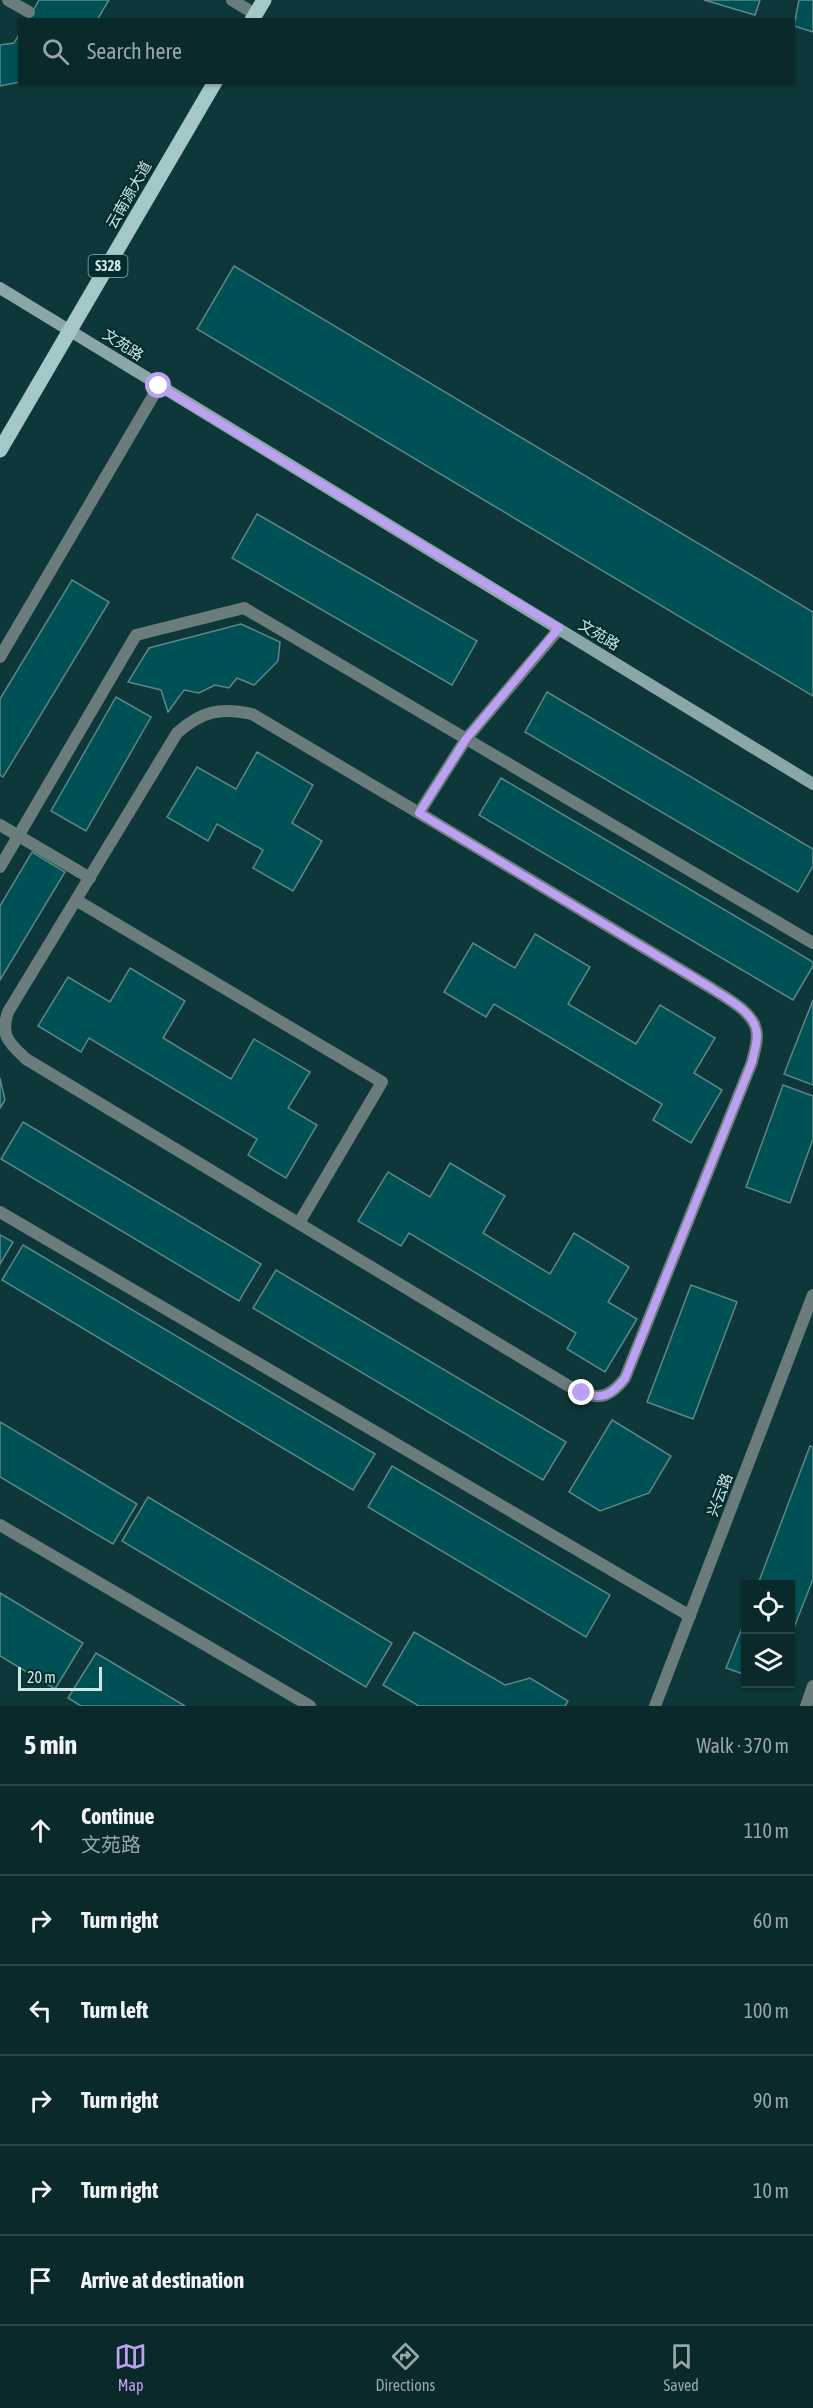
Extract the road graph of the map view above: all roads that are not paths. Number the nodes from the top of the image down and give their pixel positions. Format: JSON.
{"nodes":[{"id":1,"x":8,"y":0,"type":"edge"},
{"id":2,"x":232,"y":0,"type":"edge"},
{"id":3,"x":264,"y":0,"type":"edge"},
{"id":4,"x":29,"y":12,"type":"dead end"},
{"id":5,"x":254,"y":17,"type":"edge"},
{"id":6,"x":214,"y":84,"type":"edge"},
{"id":7,"x":1,"y":291,"type":"edge"},
{"id":8,"x":71,"y":329,"type":"junction"},
{"id":9,"x":159,"y":386,"type":"junction"},
{"id":10,"x":0,"y":450,"type":"edge"},
{"id":11,"x":559,"y":628,"type":"junction"},
{"id":12,"x":0,"y":657,"type":"edge"},
{"id":13,"x":466,"y":739,"type":"junction"},
{"id":14,"x":813,"y":784,"type":"edge"},
{"id":15,"x":419,"y":813,"type":"junction"},
{"id":16,"x":0,"y":825,"type":"edge"},
{"id":17,"x":18,"y":836,"type":"junction"},
{"id":18,"x":0,"y":867,"type":"edge"},
{"id":19,"x":90,"y":878,"type":"junction"},
{"id":20,"x":76,"y":900,"type":"junction"},
{"id":21,"x":813,"y":943,"type":"edge"},
{"id":22,"x":0,"y":1212,"type":"edge"},
{"id":23,"x":299,"y":1223,"type":"junction"},
{"id":24,"x":813,"y":1295,"type":"edge"},
{"id":25,"x":0,"y":1525,"type":"edge"},
{"id":26,"x":690,"y":1616,"type":"junction"},
{"id":27,"x":813,"y":1686,"type":"edge"},
{"id":28,"x":310,"y":1706,"type":"edge"},
{"id":29,"x":655,"y":1706,"type":"edge"},
{"id":30,"x":806,"y":1706,"type":"edge"}],
"edges":[{"from":1,"to":4,"type":"street"},
{"from":2,"to":5,"type":"street"},
{"from":3,"to":5,"type":"main road"},
{"from":6,"to":8,"type":"main road","name":"云南源大道","number":"S328"},
{"from":7,"to":8,"type":"main road","name":"文苑路"},
{"from":8,"to":9,"type":"main road","name":"文苑路"},
{"from":8,"to":10,"type":"main road","name":"云南源大道","number":"S328"},
{"from":9,"to":11,"type":"main road","name":"文苑路"},
{"from":9,"to":12,"type":"street"},
{"from":11,"to":13,"type":"street"},
{"from":11,"to":14,"type":"main road","name":"文苑路"},
{"from":13,"to":15,"type":"street"},
{"from":13,"to":17,"type":"street"},
{"from":13,"to":21,"type":"street"},
{"from":15,"to":19,"type":"street"},
{"from":15,"to":23,"type":"street"},
{"from":16,"to":17,"type":"street"},
{"from":17,"to":18,"type":"street"},
{"from":17,"to":19,"type":"street"},
{"from":19,"to":20,"type":"street"},
{"from":20,"to":23,"type":"street"},
{"from":20,"to":23,"type":"street"},
{"from":22,"to":26,"type":"street"},
{"from":24,"to":26,"type":"street","name":"兴云路"},
{"from":25,"to":28,"type":"street"},
{"from":26,"to":29,"type":"street","name":"兴云路"},
{"from":27,"to":30,"type":"street"}]}
